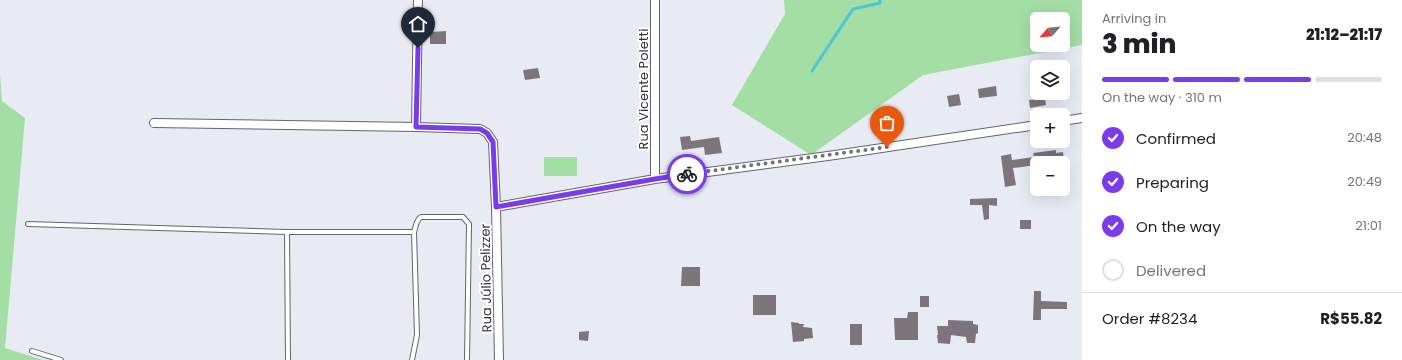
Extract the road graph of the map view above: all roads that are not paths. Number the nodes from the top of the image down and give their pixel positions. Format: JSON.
{"nodes":[{"id":1,"x":418,"y":0,"type":"edge"},
{"id":2,"x":656,"y":0,"type":"edge"},
{"id":3,"x":1082,"y":118,"type":"edge"},
{"id":4,"x":1070,"y":120,"type":"edge"},
{"id":5,"x":154,"y":123,"type":"dead end"},
{"id":6,"x":1030,"y":126,"type":"edge"},
{"id":7,"x":416,"y":127,"type":"junction"},
{"id":8,"x":655,"y":179,"type":"junction"},
{"id":9,"x":496,"y":207,"type":"junction"},
{"id":10,"x":28,"y":224,"type":"dead end"},
{"id":11,"x":287,"y":232,"type":"junction"},
{"id":12,"x":414,"y":232,"type":"junction"},
{"id":13,"x":32,"y":351,"type":"dead end"},
{"id":14,"x":60,"y":360,"type":"edge"},
{"id":15,"x":288,"y":360,"type":"edge"},
{"id":16,"x":412,"y":360,"type":"edge"},
{"id":17,"x":467,"y":360,"type":"edge"},
{"id":18,"x":499,"y":360,"type":"edge"}],
"edges":[{"from":1,"to":7,"type":"street"},
{"from":2,"to":8,"type":"street","name":"Rua Vicente Poletti"},
{"from":3,"to":4,"type":"street"},
{"from":5,"to":7,"type":"street"},
{"from":6,"to":8,"type":"street"},
{"from":7,"to":9,"type":"street","name":"Rua Júlio Pelizzer"},
{"from":8,"to":9,"type":"street"},
{"from":9,"to":18,"type":"street","name":"Rua Júlio Pelizzer"},
{"from":10,"to":11,"type":"lane"},
{"from":11,"to":12,"type":"lane"},
{"from":11,"to":15,"type":"lane"},
{"from":12,"to":16,"type":"lane"},
{"from":12,"to":17,"type":"lane"},
{"from":13,"to":14,"type":"lane"}]}
